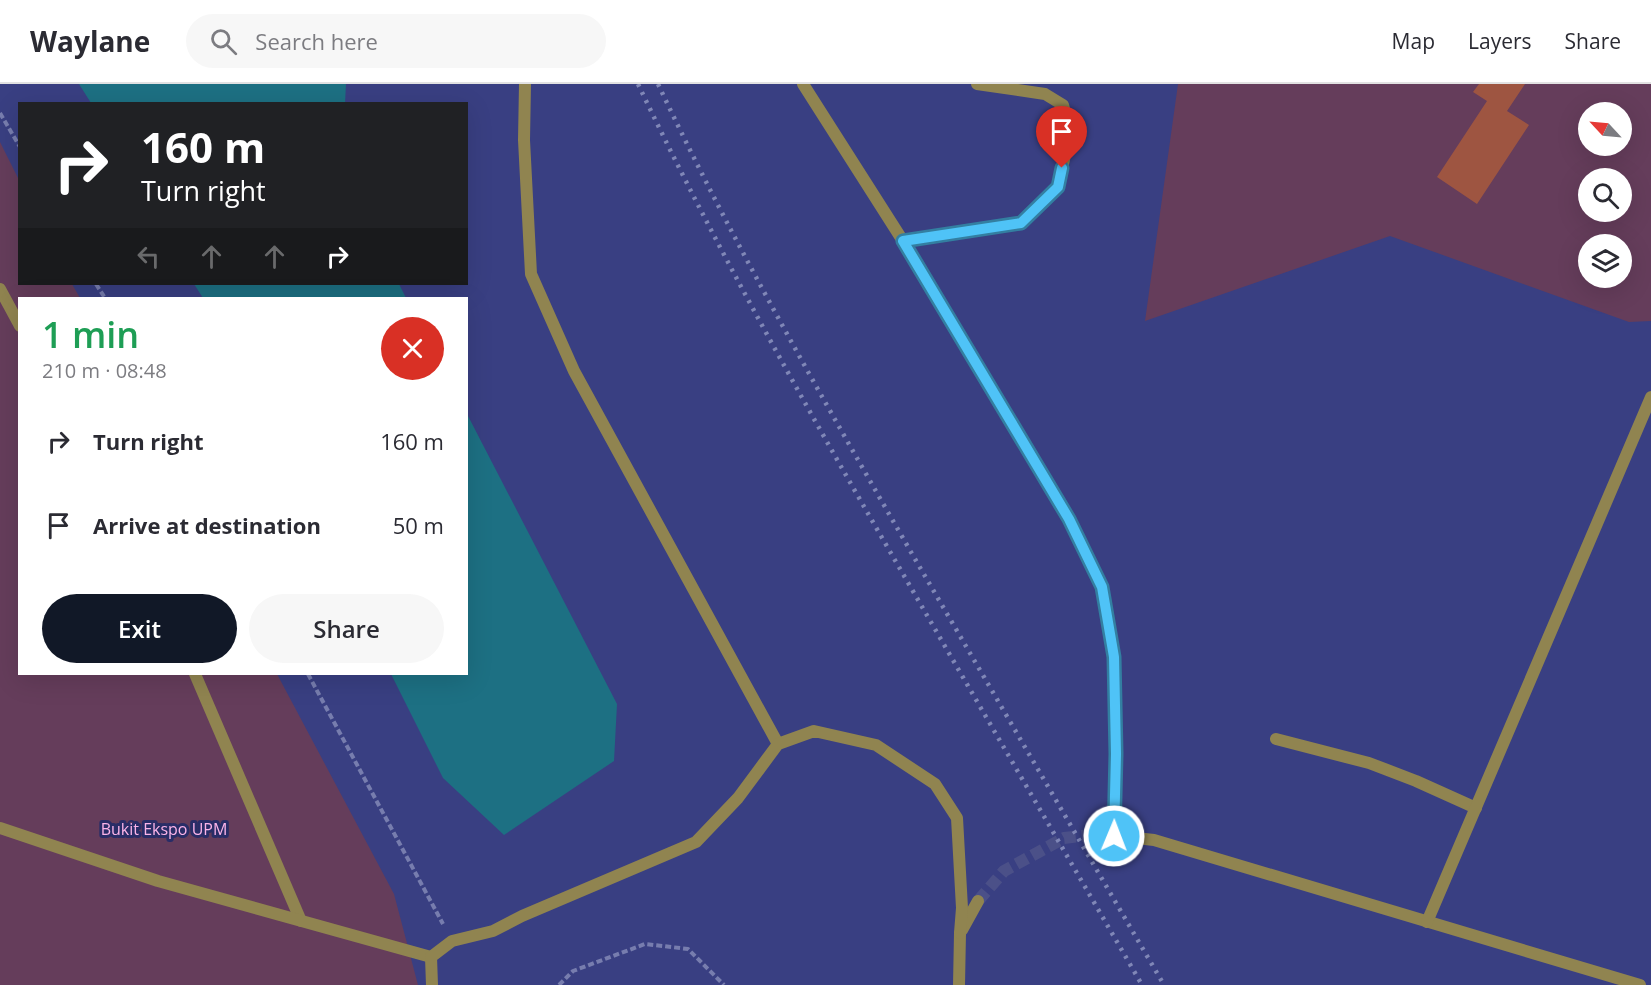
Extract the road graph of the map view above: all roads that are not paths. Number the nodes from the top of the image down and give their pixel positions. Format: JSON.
{"nodes":[{"id":1,"x":525,"y":84,"type":"edge"},
{"id":2,"x":803,"y":84,"type":"edge"},
{"id":3,"x":977,"y":84,"type":"edge"},
{"id":4,"x":903,"y":241,"type":"junction"},
{"id":5,"x":0,"y":289,"type":"edge"},
{"id":6,"x":18,"y":322,"type":"edge"},
{"id":7,"x":1651,"y":397,"type":"edge"},
{"id":8,"x":195,"y":675,"type":"edge"},
{"id":9,"x":1276,"y":739,"type":"dead end"},
{"id":10,"x":778,"y":744,"type":"junction"},
{"id":11,"x":1476,"y":808,"type":"junction"},
{"id":12,"x":0,"y":828,"type":"edge"},
{"id":13,"x":1099,"y":834,"type":"tunnel mouth"},
{"id":14,"x":1114,"y":836,"type":"junction"},
{"id":15,"x":978,"y":901,"type":"tunnel mouth"},
{"id":16,"x":301,"y":921,"type":"junction"},
{"id":17,"x":1428,"y":922,"type":"junction"},
{"id":18,"x":960,"y":933,"type":"junction"},
{"id":19,"x":431,"y":957,"type":"junction"},
{"id":20,"x":432,"y":985,"type":"edge"},
{"id":21,"x":959,"y":985,"type":"edge"},
{"id":22,"x":1640,"y":985,"type":"edge"}],
"edges":[{"from":1,"to":10,"type":"street"},
{"from":2,"to":4,"type":"street"},
{"from":3,"to":4,"type":"street"},
{"from":4,"to":14,"type":"street"},
{"from":5,"to":6,"type":"street"},
{"from":7,"to":11,"type":"street"},
{"from":8,"to":16,"type":"street"},
{"from":9,"to":11,"type":"street"},
{"from":10,"to":18,"type":"street"},
{"from":10,"to":19,"type":"street"},
{"from":11,"to":17,"type":"street"},
{"from":12,"to":16,"type":"street"},
{"from":13,"to":14,"type":"street"},
{"from":14,"to":17,"type":"street"},
{"from":15,"to":18,"type":"street"},
{"from":16,"to":19,"type":"street"},
{"from":17,"to":22,"type":"street"},
{"from":18,"to":21,"type":"street"},
{"from":19,"to":20,"type":"street"}]}
